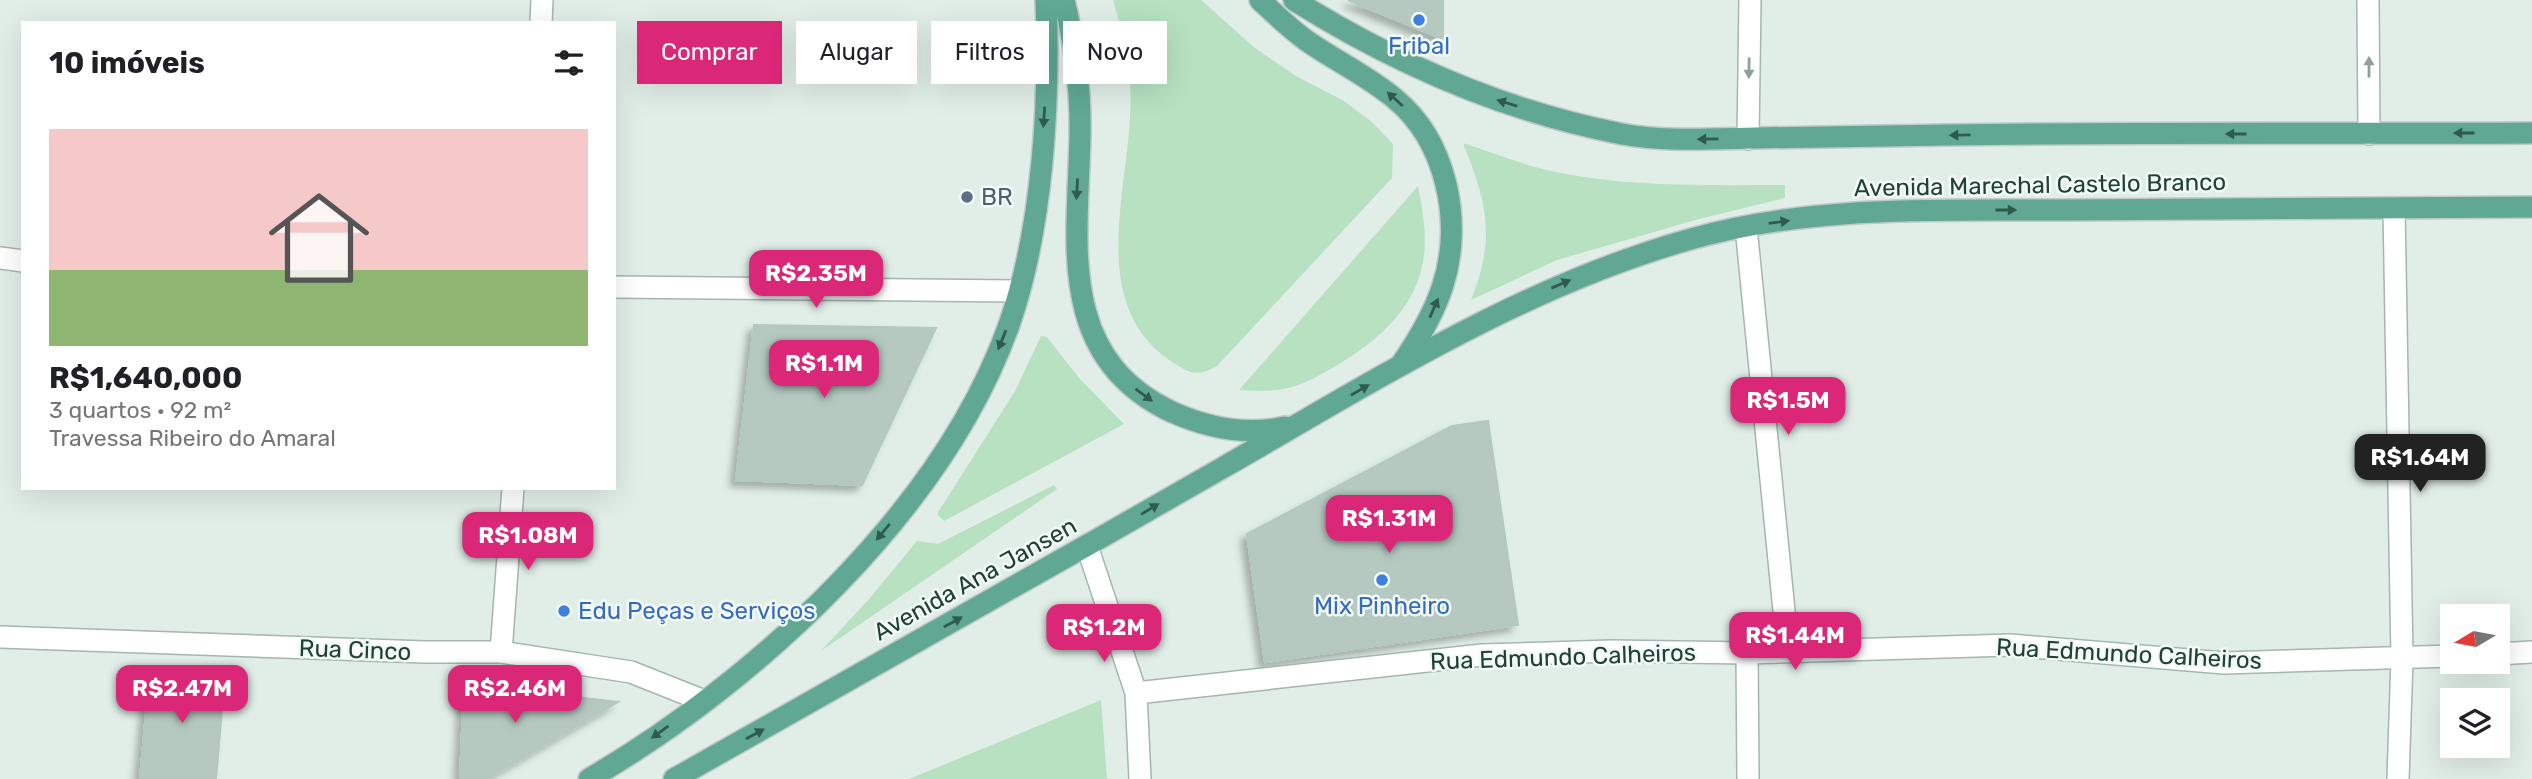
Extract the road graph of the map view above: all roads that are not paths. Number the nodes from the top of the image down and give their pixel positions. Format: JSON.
{"nodes":[{"id":1,"x":542,"y":0,"type":"edge"},
{"id":2,"x":1046,"y":0,"type":"edge"},
{"id":3,"x":1064,"y":0,"type":"edge"},
{"id":4,"x":1261,"y":0,"type":"edge"},
{"id":5,"x":1294,"y":0,"type":"edge"},
{"id":6,"x":1750,"y":0,"type":"edge"},
{"id":7,"x":2368,"y":0,"type":"edge"},
{"id":8,"x":541,"y":21,"type":"edge"},
{"id":9,"x":2532,"y":133,"type":"edge"},
{"id":10,"x":2369,"y":134,"type":"junction"},
{"id":11,"x":1748,"y":139,"type":"junction"},
{"id":12,"x":2532,"y":207,"type":"edge"},
{"id":13,"x":2394,"y":208,"type":"junction"},
{"id":14,"x":1746,"y":226,"type":"junction"},
{"id":15,"x":0,"y":258,"type":"edge"},
{"id":16,"x":21,"y":261,"type":"edge"},
{"id":17,"x":616,"y":287,"type":"edge"},
{"id":18,"x":1019,"y":291,"type":"junction"},
{"id":19,"x":1400,"y":367,"type":"junction"},
{"id":20,"x":1300,"y":423,"type":"junction"},
{"id":21,"x":513,"y":490,"type":"edge"},
{"id":22,"x":1087,"y":546,"type":"junction"},
{"id":23,"x":0,"y":637,"type":"edge"},
{"id":24,"x":1788,"y":651,"type":"junction"},
{"id":25,"x":501,"y":652,"type":"junction"},
{"id":26,"x":2532,"y":652,"type":"edge"},
{"id":27,"x":1747,"y":653,"type":"junction"},
{"id":28,"x":2510,"y":653,"type":"edge"},
{"id":29,"x":2440,"y":656,"type":"edge"},
{"id":30,"x":2402,"y":658,"type":"junction"},
{"id":31,"x":1136,"y":693,"type":"junction"},
{"id":32,"x":704,"y":701,"type":"junction"},
{"id":33,"x":589,"y":779,"type":"edge"},
{"id":34,"x":674,"y":779,"type":"edge"},
{"id":35,"x":1140,"y":779,"type":"edge"},
{"id":36,"x":1748,"y":779,"type":"edge"},
{"id":37,"x":2398,"y":779,"type":"edge"}],
"edges":[{"from":1,"to":8,"type":"street"},
{"from":2,"to":18,"type":"main road","one_way":true},
{"from":3,"to":20,"type":"main road","one_way":true},
{"from":19,"to":4,"type":"main road","one_way":true},
{"from":11,"to":5,"type":"main road","name":"Avenida Marechal Castelo Branco","one_way":true},
{"from":6,"to":11,"type":"street","one_way":true},
{"from":10,"to":7,"type":"street","one_way":true},
{"from":9,"to":10,"type":"main road","name":"Avenida Marechal Castelo Branco","one_way":true},
{"from":10,"to":11,"type":"main road","name":"Avenida Marechal Castelo Branco","one_way":true},
{"from":12,"to":13,"type":"main road","name":"Avenida Marechal Castelo Branco"},
{"from":14,"to":13,"type":"main road","name":"Avenida Marechal Castelo Branco","one_way":true},
{"from":13,"to":30,"type":"street"},
{"from":19,"to":14,"type":"main road","name":"Avenida Marechal Castelo Branco","one_way":true},
{"from":14,"to":24,"type":"street"},
{"from":15,"to":16,"type":"street"},
{"from":17,"to":18,"type":"street"},
{"from":18,"to":32,"type":"main road","one_way":true},
{"from":20,"to":19,"type":"main road","name":"Avenida Marechal Castelo Branco","one_way":true},
{"from":22,"to":20,"type":"main road","name":"Avenida Ana Jansen","one_way":true},
{"from":21,"to":25,"type":"street"},
{"from":22,"to":31,"type":"street"},
{"from":34,"to":22,"type":"main road","name":"Avenida Ana Jansen","one_way":true},
{"from":23,"to":25,"type":"street","name":"Rua Cinco"},
{"from":24,"to":27,"type":"street","name":"Rua Edmundo Calheiros"},
{"from":24,"to":30,"type":"street","name":"Rua Edmundo Calheiros"},
{"from":25,"to":32,"type":"street","name":"Rua Cinco"},
{"from":26,"to":28,"type":"street"},
{"from":27,"to":31,"type":"street","name":"Rua Edmundo Calheiros"},
{"from":27,"to":36,"type":"street"},
{"from":29,"to":30,"type":"street","name":"Rua Edmundo Calheiros"},
{"from":30,"to":37,"type":"street"},
{"from":31,"to":35,"type":"street"},
{"from":32,"to":33,"type":"main road","one_way":true}]}
